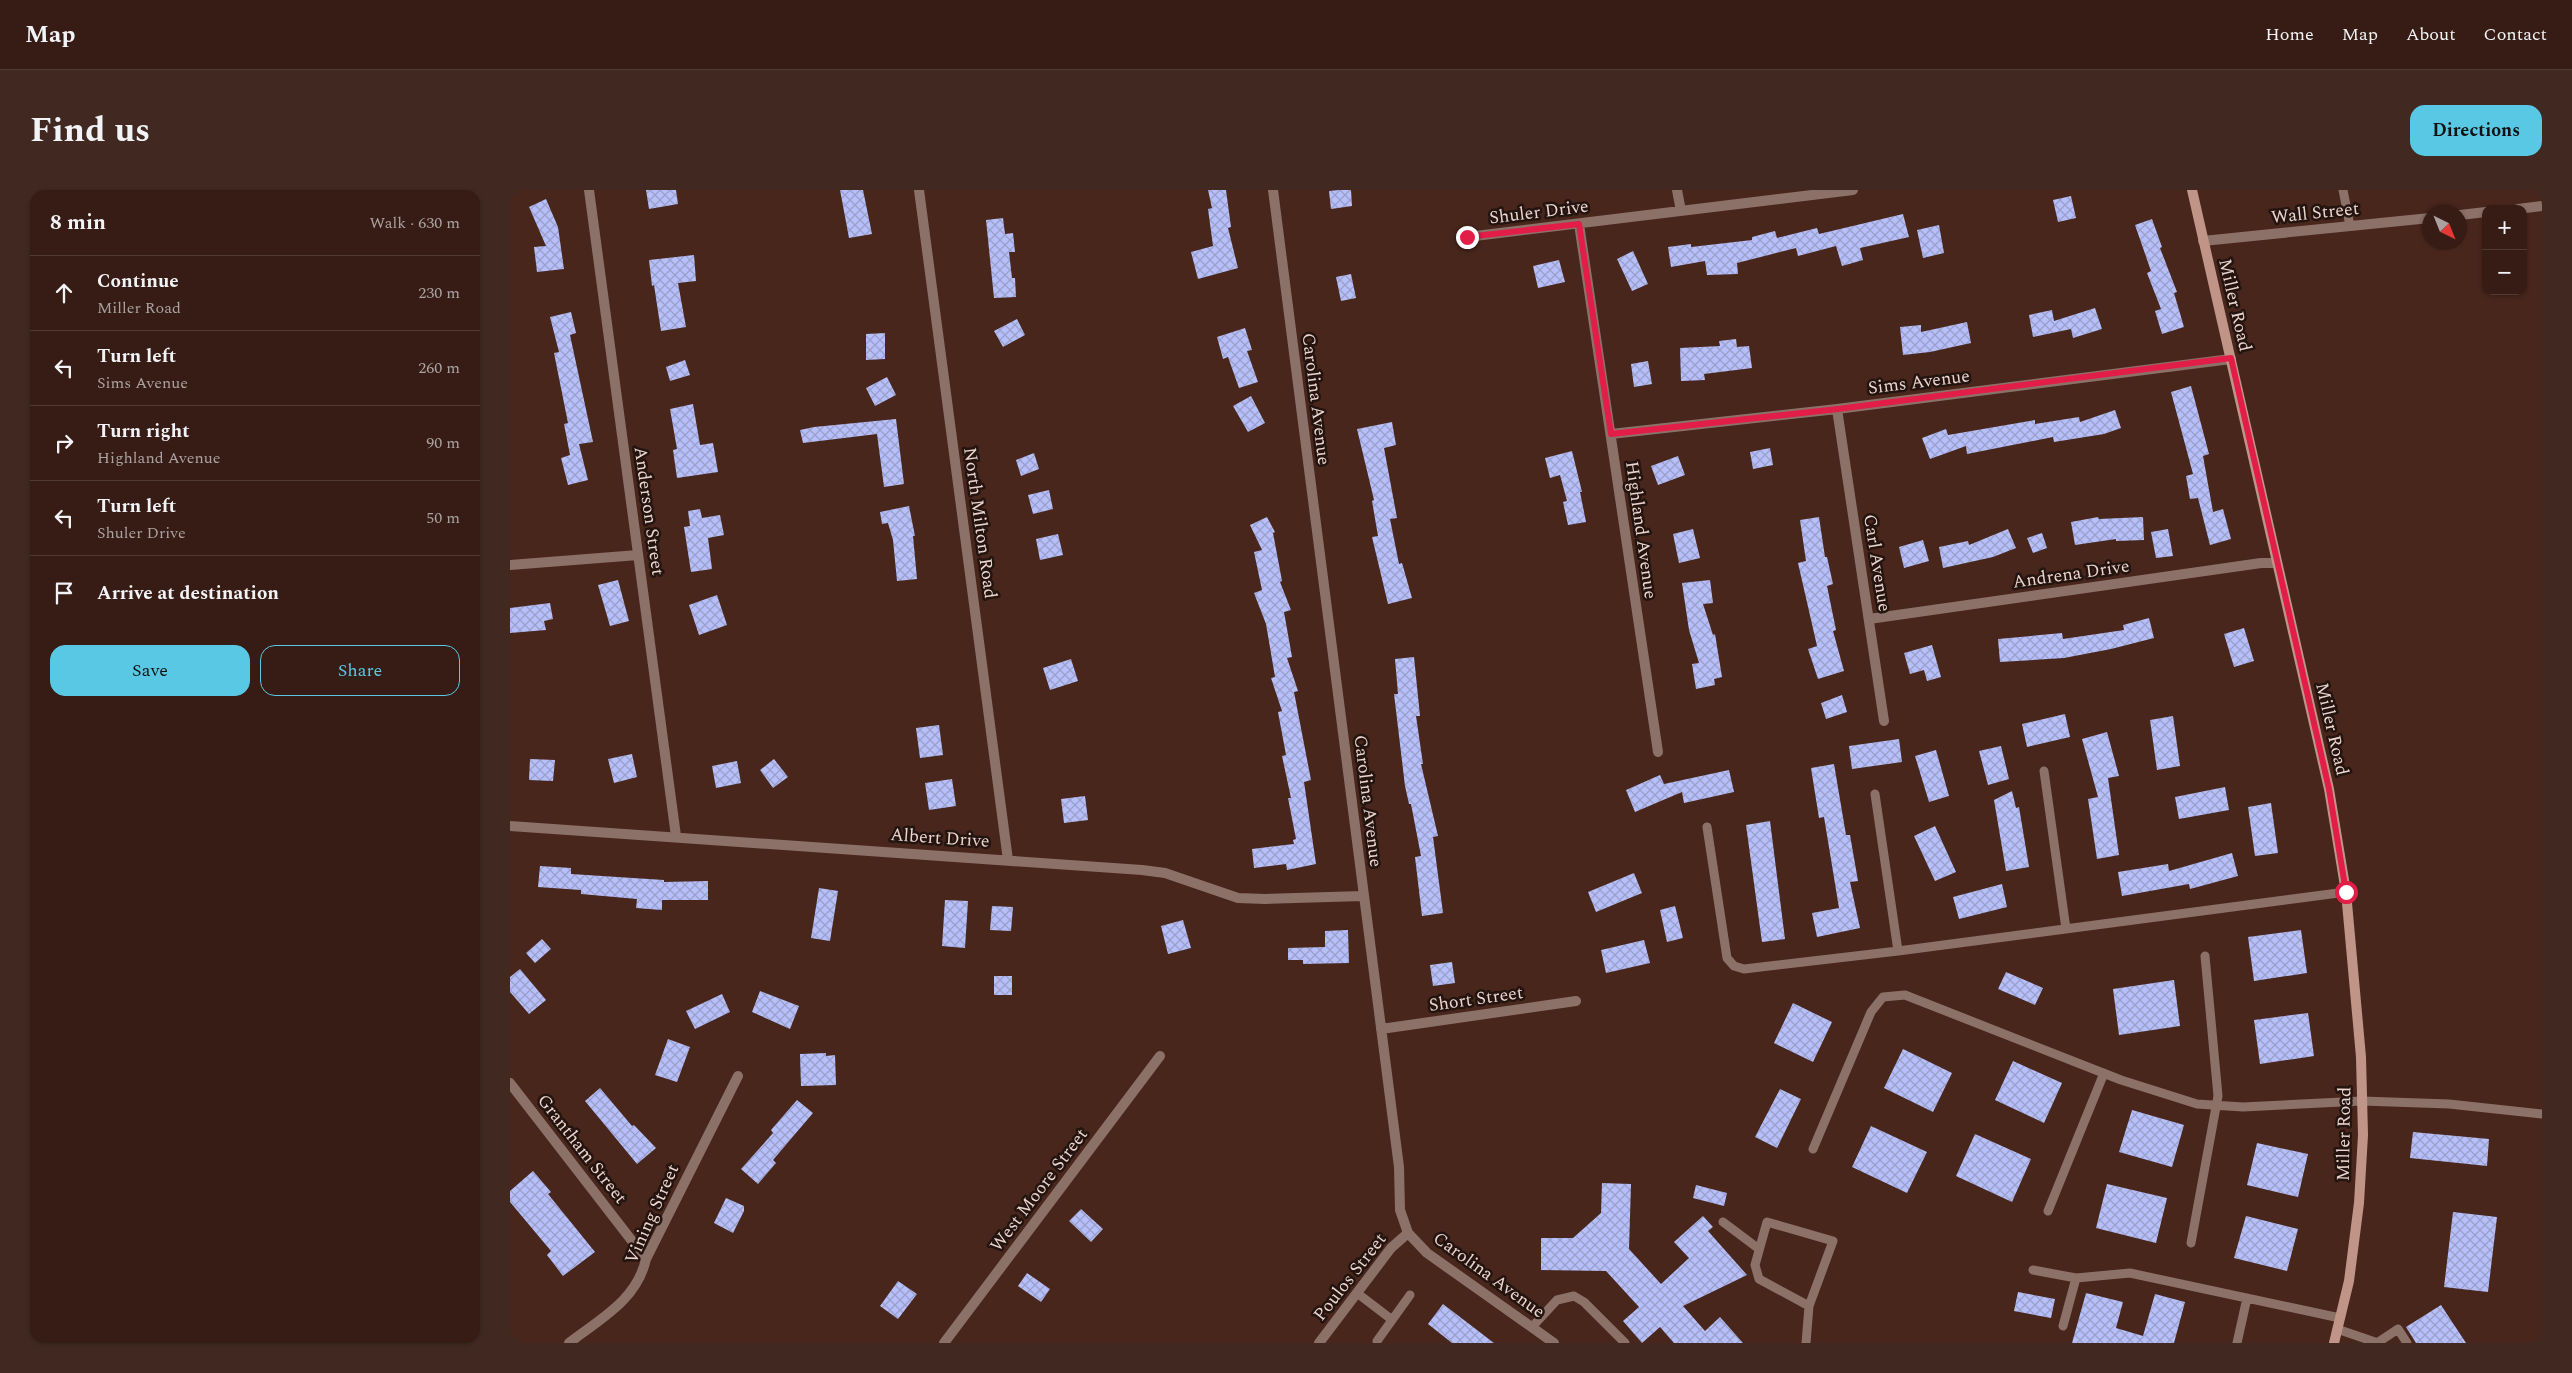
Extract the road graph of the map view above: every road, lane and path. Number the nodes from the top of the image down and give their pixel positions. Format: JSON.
{"nodes":[{"id":1,"x":589,"y":190,"type":"edge"},
{"id":2,"x":919,"y":190,"type":"edge"},
{"id":3,"x":1273,"y":190,"type":"edge"},
{"id":4,"x":1677,"y":190,"type":"edge"},
{"id":5,"x":1853,"y":190,"type":"edge"},
{"id":6,"x":2192,"y":190,"type":"edge"},
{"id":7,"x":2343,"y":190,"type":"edge"},
{"id":8,"x":2542,"y":206,"type":"edge"},
{"id":9,"x":2527,"y":208,"type":"edge"},
{"id":10,"x":1681,"y":211,"type":"junction"},
{"id":11,"x":2482,"y":212,"type":"edge"},
{"id":12,"x":2467,"y":214,"type":"edge"},
{"id":13,"x":2422,"y":219,"type":"edge"},
{"id":14,"x":1579,"y":224,"type":"junction"},
{"id":15,"x":2350,"y":226,"type":"junction"},
{"id":16,"x":1467,"y":237,"type":"dead end"},
{"id":17,"x":2203,"y":241,"type":"junction"},
{"id":18,"x":2231,"y":358,"type":"junction"},
{"id":19,"x":1838,"y":409,"type":"junction"},
{"id":20,"x":1611,"y":434,"type":"junction"},
{"id":21,"x":638,"y":555,"type":"junction"},
{"id":22,"x":2277,"y":563,"type":"junction"},
{"id":23,"x":510,"y":565,"type":"edge"},
{"id":24,"x":1869,"y":619,"type":"junction"},
{"id":25,"x":1884,"y":721,"type":"dead end"},
{"id":26,"x":1658,"y":752,"type":"dead end"},
{"id":27,"x":2044,"y":771,"type":"dead end"},
{"id":28,"x":1874,"y":794,"type":"dead end"},
{"id":29,"x":510,"y":826,"type":"edge"},
{"id":30,"x":1707,"y":827,"type":"dead end"},
{"id":31,"x":676,"y":836,"type":"junction"},
{"id":32,"x":1008,"y":860,"type":"junction"},
{"id":33,"x":2346,"y":892,"type":"junction"},
{"id":34,"x":1363,"y":896,"type":"junction"},
{"id":35,"x":2066,"y":930,"type":"junction"},
{"id":36,"x":1898,"y":950,"type":"junction"},
{"id":37,"x":2205,"y":956,"type":"dead end"},
{"id":38,"x":1576,"y":1001,"type":"dead end"},
{"id":39,"x":1381,"y":1029,"type":"junction"},
{"id":40,"x":1160,"y":1056,"type":"dead end"},
{"id":41,"x":2104,"y":1073,"type":"junction"},
{"id":42,"x":738,"y":1076,"type":"dead end"},
{"id":43,"x":510,"y":1083,"type":"edge"},
{"id":44,"x":2362,"y":1101,"type":"junction"},
{"id":45,"x":2216,"y":1106,"type":"junction"},
{"id":46,"x":2542,"y":1114,"type":"edge"},
{"id":47,"x":1813,"y":1149,"type":"dead end"},
{"id":48,"x":2048,"y":1211,"type":"dead end"},
{"id":49,"x":1723,"y":1222,"type":"dead end"},
{"id":50,"x":1408,"y":1233,"type":"junction"},
{"id":51,"x":2191,"y":1244,"type":"dead end"},
{"id":52,"x":1760,"y":1249,"type":"junction"},
{"id":53,"x":646,"y":1259,"type":"junction"},
{"id":54,"x":2033,"y":1270,"type":"dead end"},
{"id":55,"x":2076,"y":1278,"type":"junction"},
{"id":56,"x":1357,"y":1293,"type":"junction"},
{"id":57,"x":1410,"y":1295,"type":"dead end"},
{"id":58,"x":2247,"y":1298,"type":"junction"},
{"id":59,"x":1809,"y":1306,"type":"junction"},
{"id":60,"x":2340,"y":1318,"type":"junction"},
{"id":61,"x":1391,"y":1319,"type":"junction"},
{"id":62,"x":1532,"y":1326,"type":"junction"},
{"id":63,"x":2063,"y":1326,"type":"dead end"},
{"id":64,"x":2337,"y":1329,"type":"junction"},
{"id":65,"x":1377,"y":1341,"type":"dead end"},
{"id":66,"x":569,"y":1343,"type":"edge"},
{"id":67,"x":944,"y":1343,"type":"edge"},
{"id":68,"x":1319,"y":1343,"type":"edge"},
{"id":69,"x":1554,"y":1343,"type":"edge"},
{"id":70,"x":1625,"y":1343,"type":"edge"},
{"id":71,"x":1806,"y":1343,"type":"edge"},
{"id":72,"x":2237,"y":1343,"type":"edge"},
{"id":73,"x":2334,"y":1343,"type":"edge"},
{"id":74,"x":2377,"y":1343,"type":"edge"},
{"id":75,"x":2407,"y":1343,"type":"edge"}],
"edges":[{"from":1,"to":21,"type":"street","name":"Anderson Street"},
{"from":2,"to":32,"type":"street","name":"North Milton Road"},
{"from":3,"to":34,"type":"street","name":"Carolina Avenue"},
{"from":4,"to":10,"type":"street"},
{"from":5,"to":10,"type":"street","name":"Shuler Drive"},
{"from":6,"to":17,"type":"main road","name":"Miller Road"},
{"from":7,"to":15,"type":"lane"},
{"from":8,"to":9,"type":"street"},
{"from":10,"to":14,"type":"street","name":"Shuler Drive"},
{"from":11,"to":12,"type":"street"},
{"from":13,"to":15,"type":"street","name":"Wall Street"},
{"from":14,"to":16,"type":"street","name":"Shuler Drive"},
{"from":14,"to":20,"type":"street","name":"Highland Avenue"},
{"from":15,"to":17,"type":"street","name":"Wall Street"},
{"from":17,"to":18,"type":"main road","name":"Miller Road"},
{"from":18,"to":19,"type":"street","name":"Sims Avenue"},
{"from":18,"to":22,"type":"main road","name":"Miller Road"},
{"from":19,"to":20,"type":"street","name":"Sims Avenue"},
{"from":19,"to":24,"type":"street","name":"Carl Avenue"},
{"from":20,"to":26,"type":"street","name":"Highland Avenue"},
{"from":21,"to":23,"type":"street"},
{"from":21,"to":31,"type":"street","name":"Anderson Street"},
{"from":22,"to":24,"type":"street","name":"Andrena Drive"},
{"from":22,"to":33,"type":"main road","name":"Miller Road"},
{"from":24,"to":25,"type":"street","name":"Carl Avenue"},
{"from":27,"to":35,"type":"lane"},
{"from":28,"to":36,"type":"lane"},
{"from":29,"to":31,"type":"street","name":"Albert Drive"},
{"from":30,"to":36,"type":"lane"},
{"from":31,"to":32,"type":"street","name":"Albert Drive"},
{"from":32,"to":34,"type":"street","name":"Albert Drive"},
{"from":33,"to":35,"type":"lane"},
{"from":33,"to":44,"type":"main road","name":"Miller Road"},
{"from":34,"to":39,"type":"street","name":"Carolina Avenue"},
{"from":35,"to":36,"type":"lane"},
{"from":37,"to":45,"type":"lane"},
{"from":38,"to":39,"type":"street","name":"Short Street"},
{"from":39,"to":50,"type":"street","name":"Carolina Avenue"},
{"from":40,"to":67,"type":"street","name":"West Moore Street"},
{"from":41,"to":45,"type":"lane"},
{"from":41,"to":47,"type":"lane"},
{"from":41,"to":48,"type":"lane"},
{"from":42,"to":53,"type":"street","name":"Vining Street"},
{"from":43,"to":53,"type":"street","name":"Grantham Street"},
{"from":44,"to":45,"type":"lane"},
{"from":44,"to":46,"type":"lane"},
{"from":44,"to":60,"type":"main road","name":"Miller Road"},
{"from":45,"to":51,"type":"lane"},
{"from":49,"to":52,"type":"lane"},
{"from":50,"to":56,"type":"street","name":"Poulos Street"},
{"from":50,"to":62,"type":"street","name":"Carolina Avenue"},
{"from":52,"to":59,"type":"lane"},
{"from":52,"to":59,"type":"lane"},
{"from":53,"to":66,"type":"street","name":"Vining Street"},
{"from":54,"to":55,"type":"lane"},
{"from":55,"to":58,"type":"lane"},
{"from":55,"to":63,"type":"lane"},
{"from":56,"to":61,"type":"lane"},
{"from":56,"to":68,"type":"street","name":"Poulos Street"},
{"from":57,"to":61,"type":"lane"},
{"from":58,"to":60,"type":"lane"},
{"from":58,"to":72,"type":"lane"},
{"from":59,"to":71,"type":"lane"},
{"from":60,"to":64,"type":"main road","name":"Miller Road"},
{"from":61,"to":65,"type":"lane"},
{"from":62,"to":69,"type":"street","name":"Carolina Avenue"},
{"from":62,"to":70,"type":"lane"},
{"from":64,"to":73,"type":"main road","name":"Miller Road"},
{"from":64,"to":74,"type":"lane"},
{"from":74,"to":75,"type":"lane"}]}
